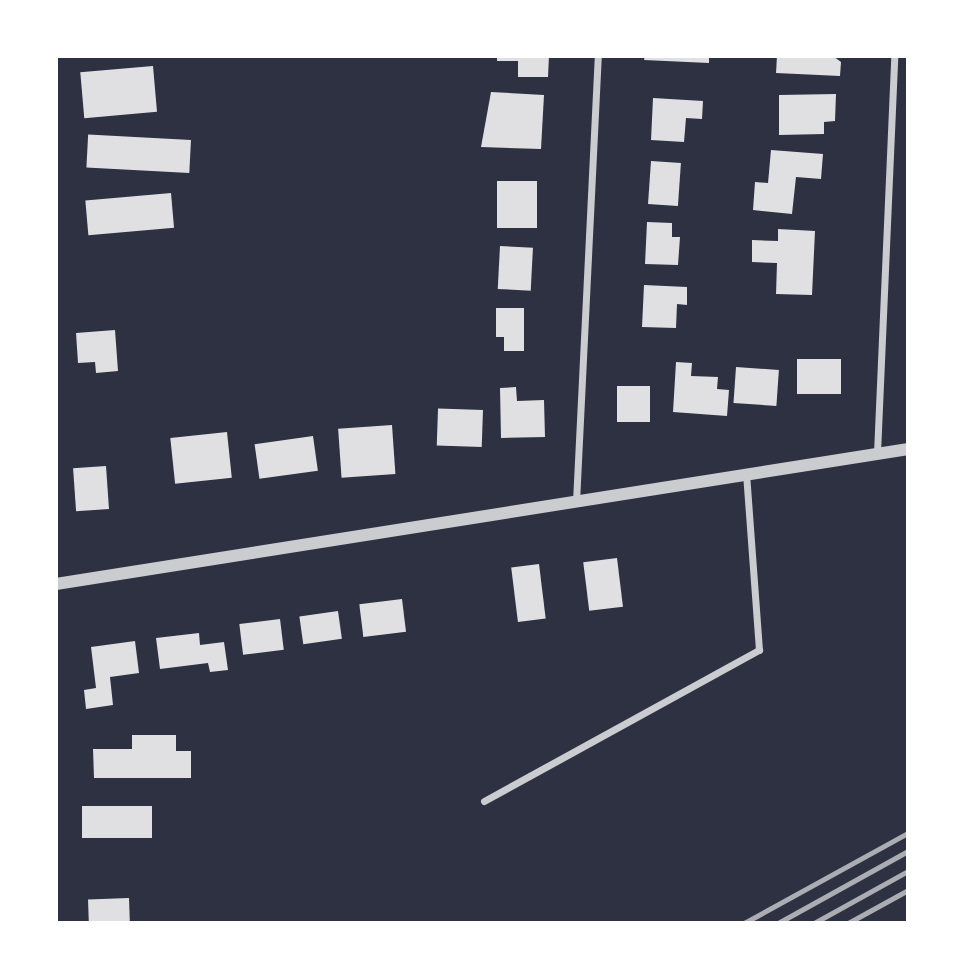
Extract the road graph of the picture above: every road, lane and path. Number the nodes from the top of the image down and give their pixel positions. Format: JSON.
{"nodes":[{"id":1,"x":598,"y":56,"type":"edge"},
{"id":2,"x":894,"y":56,"type":"edge"},
{"id":3,"x":908,"y":449,"type":"edge"},
{"id":4,"x":877,"y":453,"type":"junction"},
{"id":5,"x":746,"y":475,"type":"junction"},
{"id":6,"x":576,"y":502,"type":"junction"},
{"id":7,"x":56,"y":584,"type":"edge"},
{"id":8,"x":484,"y":801,"type":"dead end"}],
"edges":[{"from":1,"to":6,"type":"street"},
{"from":2,"to":4,"type":"street"},
{"from":3,"to":4,"type":"street"},
{"from":4,"to":5,"type":"street"},
{"from":5,"to":6,"type":"street"},
{"from":5,"to":8,"type":"street"},
{"from":6,"to":7,"type":"street"}]}
